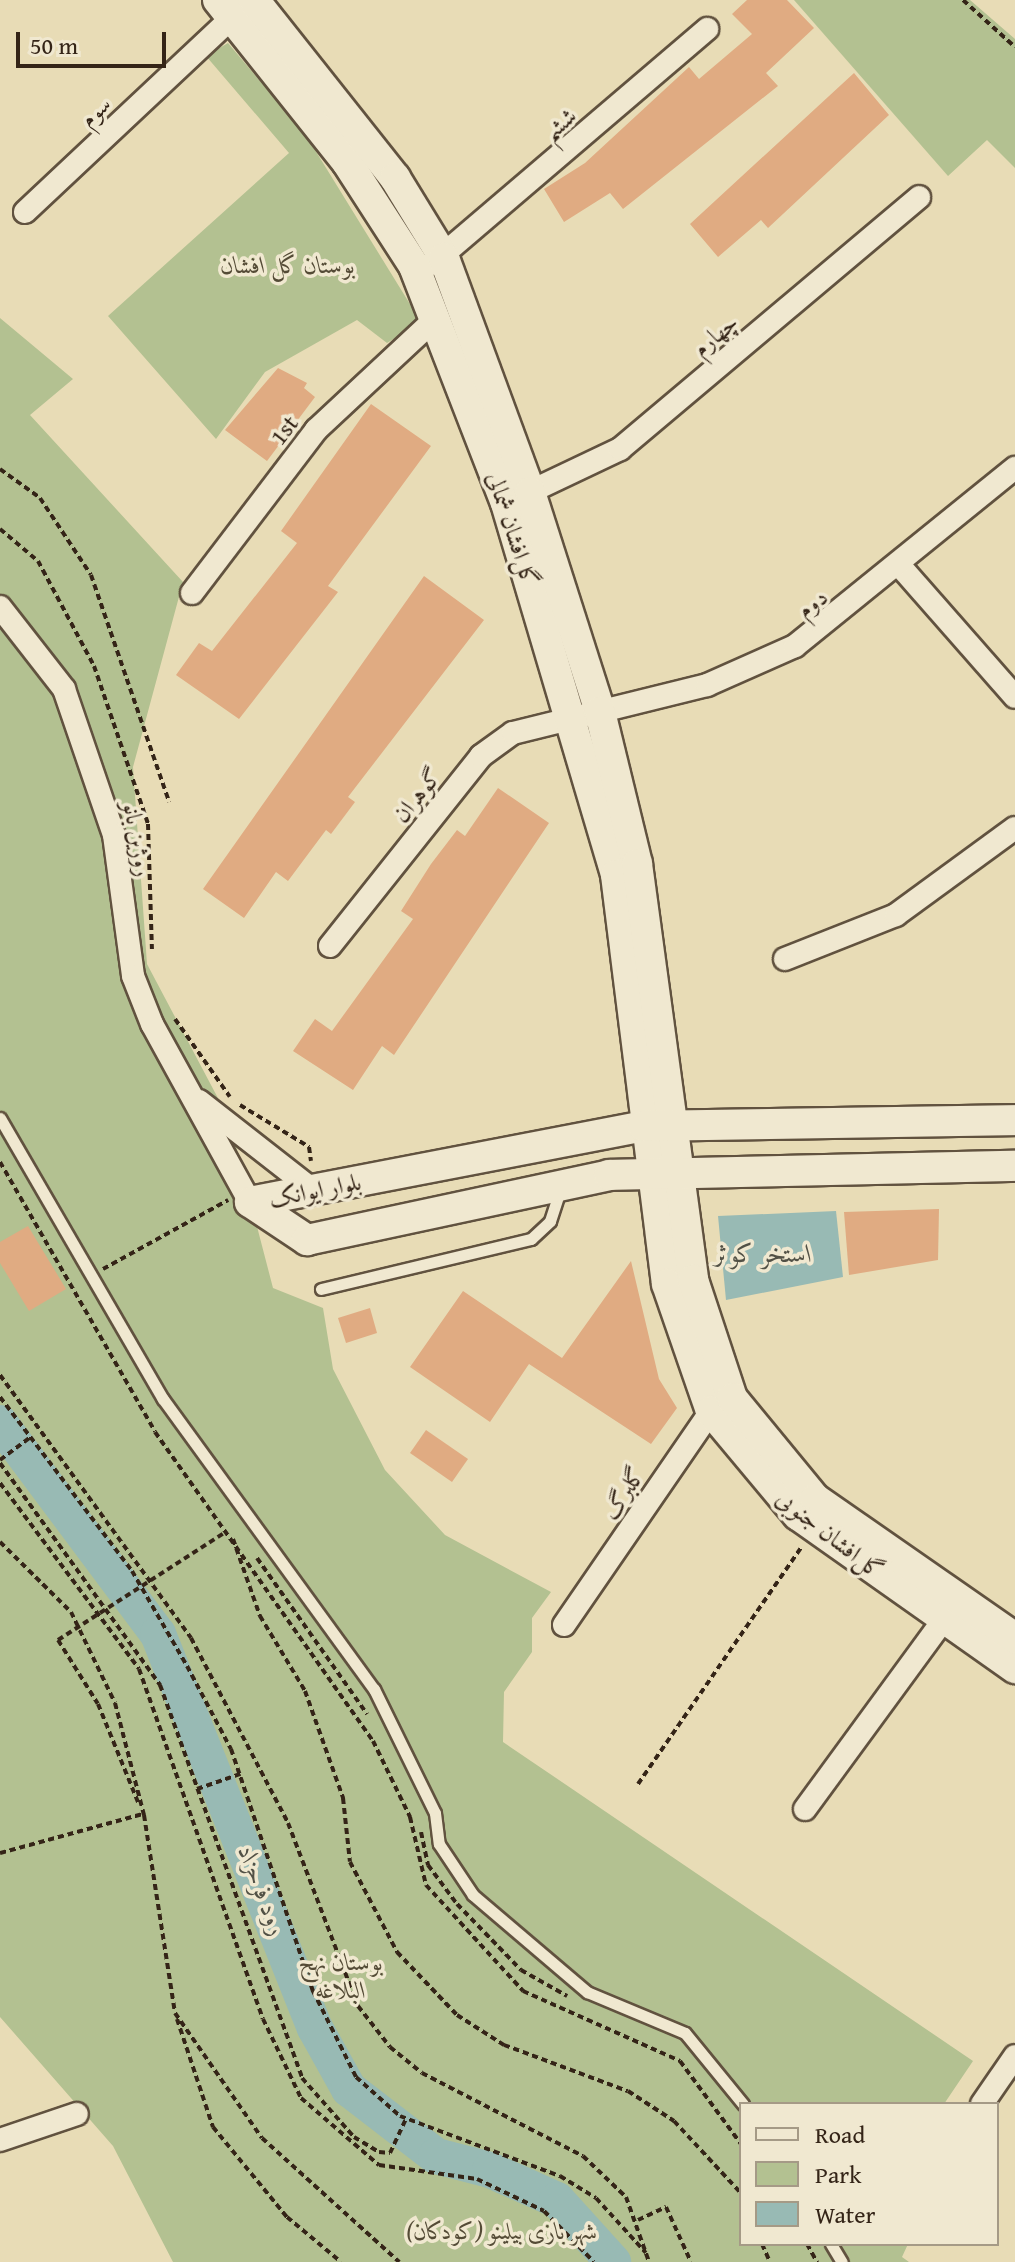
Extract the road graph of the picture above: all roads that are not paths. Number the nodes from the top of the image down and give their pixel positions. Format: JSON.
{"nodes":[{"id":1,"x":239,"y":4,"type":"edge"},
{"id":2,"x":707,"y":29,"type":"dead end"},
{"id":3,"x":919,"y":197,"type":"dead end"},
{"id":4,"x":25,"y":212,"type":"dead end"},
{"id":5,"x":444,"y":258,"type":"junction"},
{"id":6,"x":416,"y":272,"type":"junction"},
{"id":7,"x":437,"y":317,"type":"junction"},
{"id":8,"x":1015,"y":468,"type":"edge"},
{"id":9,"x":518,"y":497,"type":"junction"},
{"id":10,"x":900,"y":566,"type":"junction"},
{"id":11,"x":192,"y":593,"type":"dead end"},
{"id":12,"x":0,"y":607,"type":"edge"},
{"id":13,"x":1015,"y":697,"type":"edge"},
{"id":14,"x":588,"y":716,"type":"junction"},
{"id":15,"x":1015,"y":828,"type":"edge"},
{"id":16,"x":330,"y":946,"type":"dead end"},
{"id":17,"x":785,"y":959,"type":"dead end"},
{"id":18,"x":191,"y":1094,"type":"junction"},
{"id":19,"x":0,"y":1118,"type":"edge"},
{"id":20,"x":1015,"y":1120,"type":"edge"},
{"id":21,"x":658,"y":1126,"type":"junction"},
{"id":22,"x":1015,"y":1166,"type":"edge"},
{"id":23,"x":663,"y":1172,"type":"junction"},
{"id":24,"x":562,"y":1184,"type":"junction"},
{"id":25,"x":314,"y":1191,"type":"junction"},
{"id":26,"x":247,"y":1196,"type":"junction"},
{"id":27,"x":321,"y":1289,"type":"dead end"},
{"id":28,"x":721,"y":1405,"type":"junction"},
{"id":29,"x":951,"y":1608,"type":"junction"},
{"id":30,"x":564,"y":1625,"type":"dead end"},
{"id":31,"x":1015,"y":1638,"type":"edge"},
{"id":32,"x":1015,"y":1668,"type":"edge"},
{"id":33,"x":805,"y":1809,"type":"dead end"},
{"id":34,"x":1015,"y":2056,"type":"edge"},
{"id":35,"x":741,"y":2102,"type":"edge"},
{"id":36,"x":983,"y":2102,"type":"edge"},
{"id":37,"x":77,"y":2114,"type":"dead end"},
{"id":38,"x":0,"y":2140,"type":"edge"}],
"edges":[{"from":1,"to":4,"type":"street","name":"سوم"},
{"from":1,"to":5,"type":"main road","name":"گل‌افشان شمالی"},
{"from":1,"to":6,"type":"main road","name":"گل‌افشان شمالی"},
{"from":2,"to":5,"type":"street","name":"ششم"},
{"from":3,"to":9,"type":"street","name":"چهارم"},
{"from":5,"to":6,"type":"street","name":"ششم"},
{"from":5,"to":9,"type":"main road","name":"گل‌افشان شمالی"},
{"from":6,"to":7,"type":"main road","name":"گل‌افشان شمالی"},
{"from":7,"to":9,"type":"main road","name":"گل‌افشان شمالی"},
{"from":7,"to":11,"type":"street","name":"1st"},
{"from":8,"to":10,"type":"street","name":"دوم"},
{"from":9,"to":14,"type":"main road","name":"گل‌افشان شمالی"},
{"from":10,"to":13,"type":"street"},
{"from":10,"to":14,"type":"street","name":"دوم"},
{"from":12,"to":18,"type":"street","name":"روژین بانو"},
{"from":14,"to":16,"type":"street","name":"گوهران"},
{"from":14,"to":21,"type":"main road","name":"گل‌افشان شمالی"},
{"from":15,"to":17,"type":"street"},
{"from":18,"to":25,"type":"street"},
{"from":18,"to":26,"type":"street","name":"روژین بانو"},
{"from":19,"to":35,"type":"lane"},
{"from":20,"to":21,"type":"main road","name":"بلوار ایوانک"},
{"from":21,"to":23,"type":"main road","name":"گل‌افشان شمالی"},
{"from":21,"to":25,"type":"main road","name":"بلوار ایوانک"},
{"from":22,"to":23,"type":"main road","name":"بلوار ایوانک"},
{"from":23,"to":24,"type":"main road","name":"بلوار ایوانک"},
{"from":23,"to":28,"type":"main road","name":"گل‌افشان جنوبی"},
{"from":24,"to":26,"type":"main road","name":"بلوار ایوانک"},
{"from":24,"to":27,"type":"lane"},
{"from":25,"to":26,"type":"main road","name":"بلوار ایوانک"},
{"from":28,"to":29,"type":"main road","name":"گل‌افشان جنوبی"},
{"from":28,"to":30,"type":"street","name":"گلبرگ"},
{"from":29,"to":31,"type":"main road","name":"گل‌افشان جنوبی"},
{"from":29,"to":32,"type":"main road","name":"گل‌افشان جنوبی"},
{"from":29,"to":33,"type":"street"},
{"from":34,"to":36,"type":"street"},
{"from":37,"to":38,"type":"street"}]}
